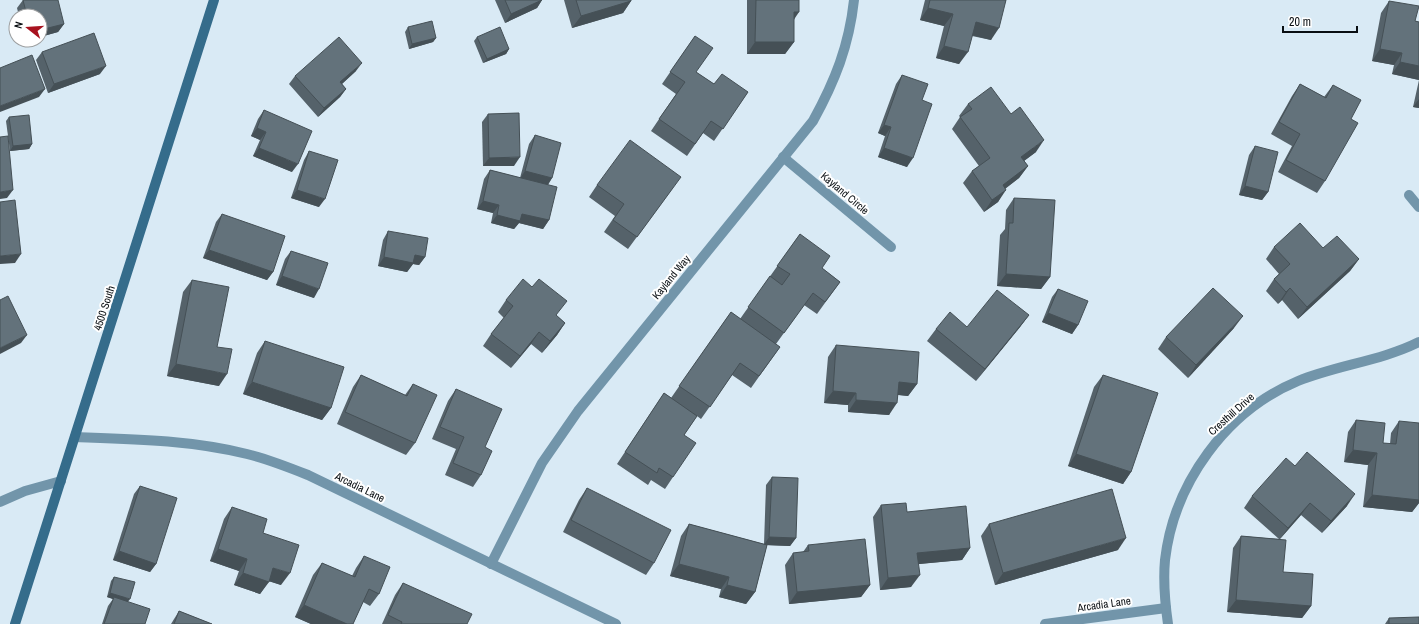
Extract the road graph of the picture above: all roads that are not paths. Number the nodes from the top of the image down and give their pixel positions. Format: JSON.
{"nodes":[{"id":1,"x":214,"y":0,"type":"edge"},
{"id":2,"x":854,"y":0,"type":"edge"},
{"id":3,"x":783,"y":157,"type":"junction"},
{"id":4,"x":1409,"y":195,"type":"dead end"},
{"id":5,"x":1419,"y":207,"type":"edge"},
{"id":6,"x":891,"y":247,"type":"dead end"},
{"id":7,"x":1419,"y":342,"type":"edge"},
{"id":8,"x":75,"y":437,"type":"junction"},
{"id":9,"x":61,"y":481,"type":"junction"},
{"id":10,"x":0,"y":502,"type":"edge"},
{"id":11,"x":491,"y":564,"type":"junction"},
{"id":12,"x":1166,"y":608,"type":"junction"},
{"id":13,"x":15,"y":624,"type":"edge"},
{"id":14,"x":616,"y":624,"type":"edge"},
{"id":15,"x":1045,"y":624,"type":"edge"},
{"id":16,"x":1168,"y":624,"type":"edge"}],
"edges":[{"from":1,"to":8,"type":"main road","name":"4500 South"},
{"from":2,"to":3,"type":"street","name":"Kayland Way"},
{"from":3,"to":6,"type":"street","name":"Kayland Circle"},
{"from":3,"to":11,"type":"street","name":"Kayland Way"},
{"from":4,"to":5,"type":"street"},
{"from":7,"to":12,"type":"street","name":"Cresthill Drive"},
{"from":8,"to":9,"type":"main road","name":"4500 South"},
{"from":8,"to":11,"type":"street","name":"Arcadia Lane"},
{"from":9,"to":10,"type":"street"},
{"from":9,"to":13,"type":"main road","name":"4500 South"},
{"from":11,"to":14,"type":"street","name":"Arcadia Lane"},
{"from":12,"to":15,"type":"street","name":"Arcadia Lane"},
{"from":12,"to":16,"type":"street","name":"Cresthill Drive"}]}
